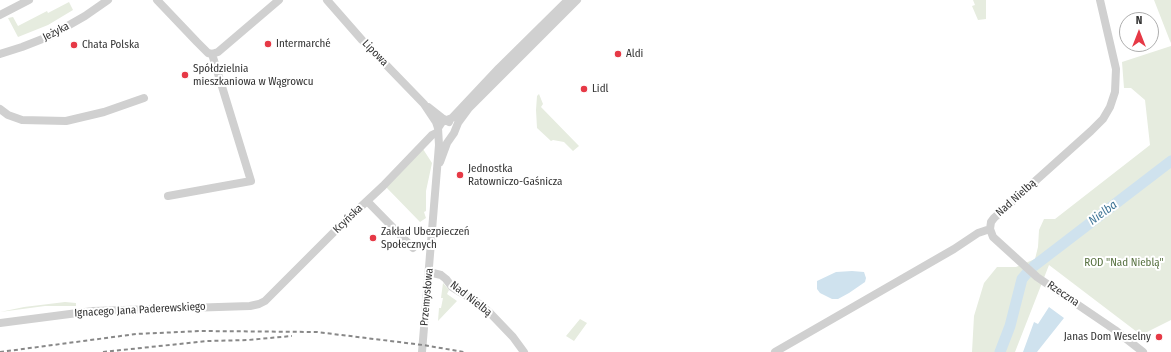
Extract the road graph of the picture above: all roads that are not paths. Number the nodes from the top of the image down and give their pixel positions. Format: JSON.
{"nodes":[{"id":1,"x":28,"y":0,"type":"edge"},
{"id":2,"x":108,"y":0,"type":"edge"},
{"id":3,"x":157,"y":0,"type":"edge"},
{"id":4,"x":279,"y":0,"type":"edge"},
{"id":5,"x":327,"y":0,"type":"edge"},
{"id":6,"x":568,"y":0,"type":"edge"},
{"id":7,"x":577,"y":0,"type":"edge"},
{"id":8,"x":1100,"y":0,"type":"edge"},
{"id":9,"x":0,"y":15,"type":"edge"},
{"id":10,"x":0,"y":54,"type":"edge"},
{"id":11,"x":212,"y":54,"type":"junction"},
{"id":12,"x":144,"y":98,"type":"dead end"},
{"id":13,"x":424,"y":104,"type":"junction"},
{"id":14,"x":0,"y":109,"type":"edge"},
{"id":15,"x":446,"y":121,"type":"junction"},
{"id":16,"x":455,"y":128,"type":"junction"},
{"id":17,"x":438,"y":132,"type":"junction"},
{"id":18,"x":450,"y":137,"type":"junction"},
{"id":19,"x":424,"y":144,"type":"junction"},
{"id":20,"x":439,"y":149,"type":"junction"},
{"id":21,"x":438,"y":169,"type":"junction"},
{"id":22,"x":168,"y":196,"type":"dead end"},
{"id":23,"x":367,"y":201,"type":"junction"},
{"id":24,"x":990,"y":229,"type":"junction"},
{"id":25,"x":413,"y":248,"type":"dead end"},
{"id":26,"x":429,"y":272,"type":"junction"},
{"id":27,"x":257,"y":305,"type":"joint"},
{"id":28,"x":0,"y":323,"type":"edge"},
{"id":29,"x":422,"y":352,"type":"edge"},
{"id":30,"x":524,"y":352,"type":"edge"},
{"id":31,"x":775,"y":352,"type":"edge"},
{"id":32,"x":1143,"y":352,"type":"edge"}],
"edges":[{"from":1,"to":9,"type":"street"},
{"from":2,"to":10,"type":"street","name":"Jeżyka"},
{"from":3,"to":11,"type":"street"},
{"from":4,"to":11,"type":"street"},
{"from":5,"to":13,"type":"street","name":"Lipowa"},
{"from":6,"to":15,"type":"street"},
{"from":7,"to":16,"type":"street"},
{"from":8,"to":24,"type":"street","name":"Nad Nielbą"},
{"from":11,"to":22,"type":"street"},
{"from":12,"to":14,"type":"street"},
{"from":13,"to":15,"type":"street","name":"Lipowa"},
{"from":13,"to":17,"type":"street","name":"Lipowa"},
{"from":15,"to":16,"type":"street"},
{"from":15,"to":17,"type":"street"},
{"from":16,"to":18,"type":"street"},
{"from":17,"to":18,"type":"street"},
{"from":17,"to":19,"type":"street","name":"Kcyńska"},
{"from":17,"to":20,"type":"street","name":"Przemysłowa"},
{"from":18,"to":21,"type":"street","name":"Przemysłowa"},
{"from":19,"to":20,"type":"street"},
{"from":19,"to":23,"type":"street","name":"Kcyńska"},
{"from":20,"to":21,"type":"street","name":"Przemysłowa"},
{"from":21,"to":26,"type":"street","name":"Przemysłowa"},
{"from":23,"to":25,"type":"street"},
{"from":23,"to":27,"type":"street","name":"Kcyńska"},
{"from":24,"to":31,"type":"street","name":"Nad Nielbą"},
{"from":24,"to":32,"type":"street","name":"Rzeczna"},
{"from":26,"to":29,"type":"street","name":"Przemysłowa"},
{"from":26,"to":30,"type":"street","name":"Nad Nielbą"},
{"from":27,"to":28,"type":"street","name":"Ignacego Jana Paderewskiego"}]}
